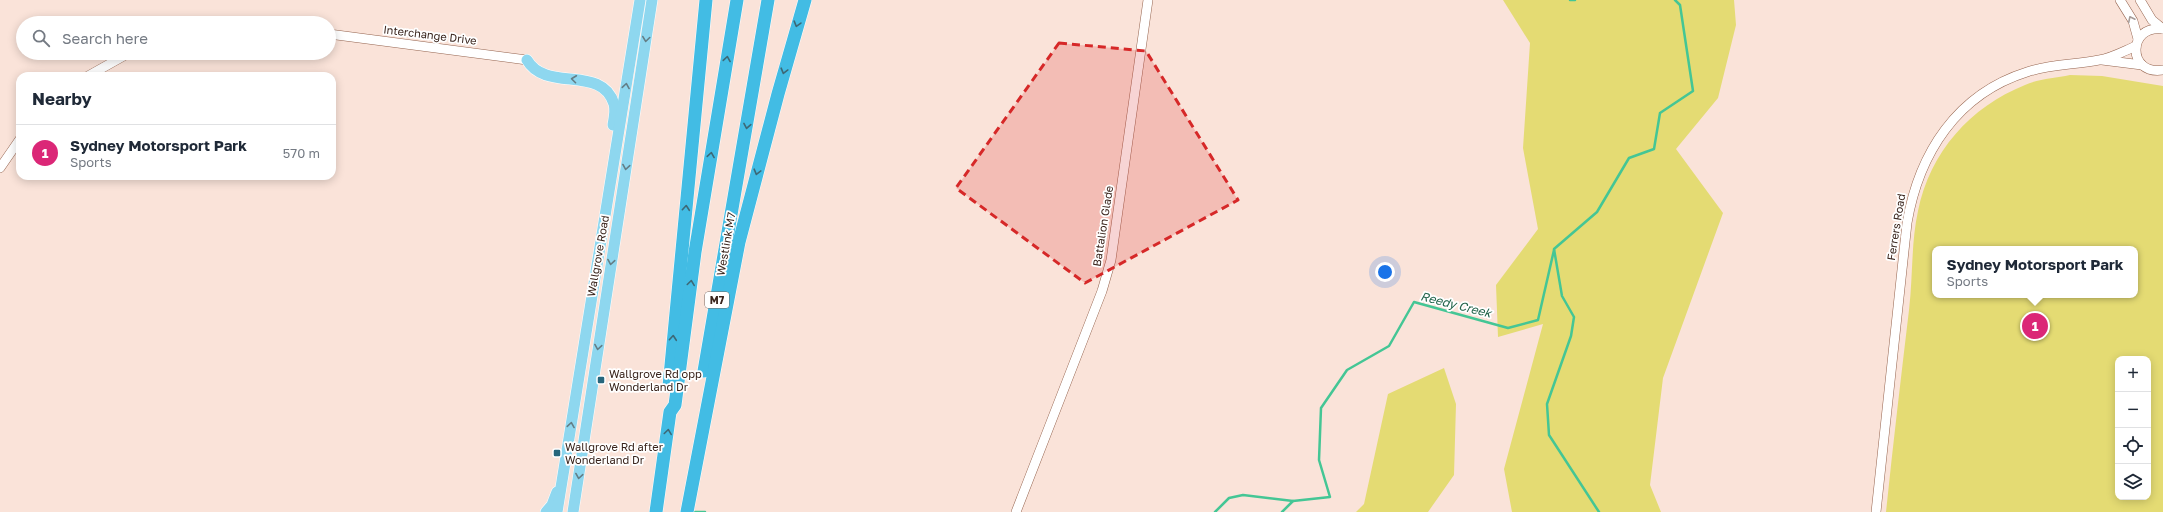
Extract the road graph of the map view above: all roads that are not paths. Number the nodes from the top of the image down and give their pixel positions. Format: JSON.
{"nodes":[{"id":1,"x":640,"y":0,"type":"edge"},
{"id":2,"x":652,"y":0,"type":"edge"},
{"id":3,"x":706,"y":0,"type":"edge"},
{"id":4,"x":737,"y":0,"type":"edge"},
{"id":5,"x":768,"y":0,"type":"edge"},
{"id":6,"x":805,"y":0,"type":"edge"},
{"id":7,"x":1148,"y":0,"type":"edge"},
{"id":8,"x":2120,"y":0,"type":"edge"},
{"id":9,"x":2140,"y":0,"type":"edge"},
{"id":10,"x":2163,"y":29,"type":"edge"},
{"id":11,"x":336,"y":35,"type":"edge"},
{"id":12,"x":2137,"y":42,"type":"junction"},
{"id":13,"x":117,"y":60,"type":"edge"},
{"id":14,"x":527,"y":60,"type":"joint"},
{"id":15,"x":2100,"y":60,"type":"junction"},
{"id":16,"x":2142,"y":65,"type":"junction"},
{"id":17,"x":2163,"y":70,"type":"edge"},
{"id":18,"x":95,"y":72,"type":"edge"},
{"id":19,"x":16,"y":143,"type":"edge"},
{"id":20,"x":3,"y":156,"type":"edge"},
{"id":21,"x":0,"y":168,"type":"edge"},
{"id":22,"x":609,"y":190,"type":"junction"},
{"id":23,"x":604,"y":221,"type":"junction"},
{"id":24,"x":618,"y":224,"type":"junction"},
{"id":25,"x":670,"y":412,"type":"junction"},
{"id":26,"x":563,"y":477,"type":"junction"},
{"id":27,"x":546,"y":512,"type":"edge"},
{"id":28,"x":557,"y":512,"type":"edge"},
{"id":29,"x":573,"y":512,"type":"edge"},
{"id":30,"x":656,"y":512,"type":"edge"},
{"id":31,"x":679,"y":512,"type":"edge"},
{"id":32,"x":687,"y":512,"type":"edge"},
{"id":33,"x":1016,"y":512,"type":"edge"},
{"id":34,"x":1876,"y":512,"type":"edge"}],
"edges":[{"from":22,"to":1,"type":"main road","name":"Wallgrove Road","one_way":true},
{"from":2,"to":24,"type":"main road","name":"Wallgrove Road","one_way":true},
{"from":25,"to":3,"type":"highway","one_way":true},
{"from":25,"to":4,"type":"highway","number":"M7","one_way":true},
{"from":5,"to":31,"type":"highway","name":"Westlink M7","number":"M7","one_way":true},
{"from":6,"to":32,"type":"highway","one_way":true},
{"from":7,"to":33,"type":"street","name":"Battalion Glade"},
{"from":12,"to":8,"type":"street","one_way":true},
{"from":9,"to":10,"type":"street"},
{"from":10,"to":12,"type":"street","name":"Ferrers Road"},
{"from":11,"to":14,"type":"street","name":"Interchange Drive"},
{"from":12,"to":15,"type":"street","name":"Ferrers Road"},
{"from":12,"to":16,"type":"street"},
{"from":13,"to":18,"type":"street"},
{"from":22,"to":14,"type":"main road","one_way":true},
{"from":15,"to":16,"type":"street","name":"Ferrers Road"},
{"from":15,"to":34,"type":"street","name":"Ferrers Road"},
{"from":16,"to":17,"type":"street","name":"Ferrers Road"},
{"from":19,"to":20,"type":"street"},
{"from":20,"to":21,"type":"street"},
{"from":22,"to":23,"type":"main road","name":"Wallgrove Road"},
{"from":23,"to":24,"type":"main road"},
{"from":26,"to":23,"type":"main road","name":"Wallgrove Road","one_way":true},
{"from":24,"to":29,"type":"main road","name":"Wallgrove Road","one_way":true},
{"from":30,"to":25,"type":"highway","number":"M7","one_way":true},
{"from":26,"to":27,"type":"main road"},
{"from":26,"to":28,"type":"main road","name":"Wallgrove Road"}]}
